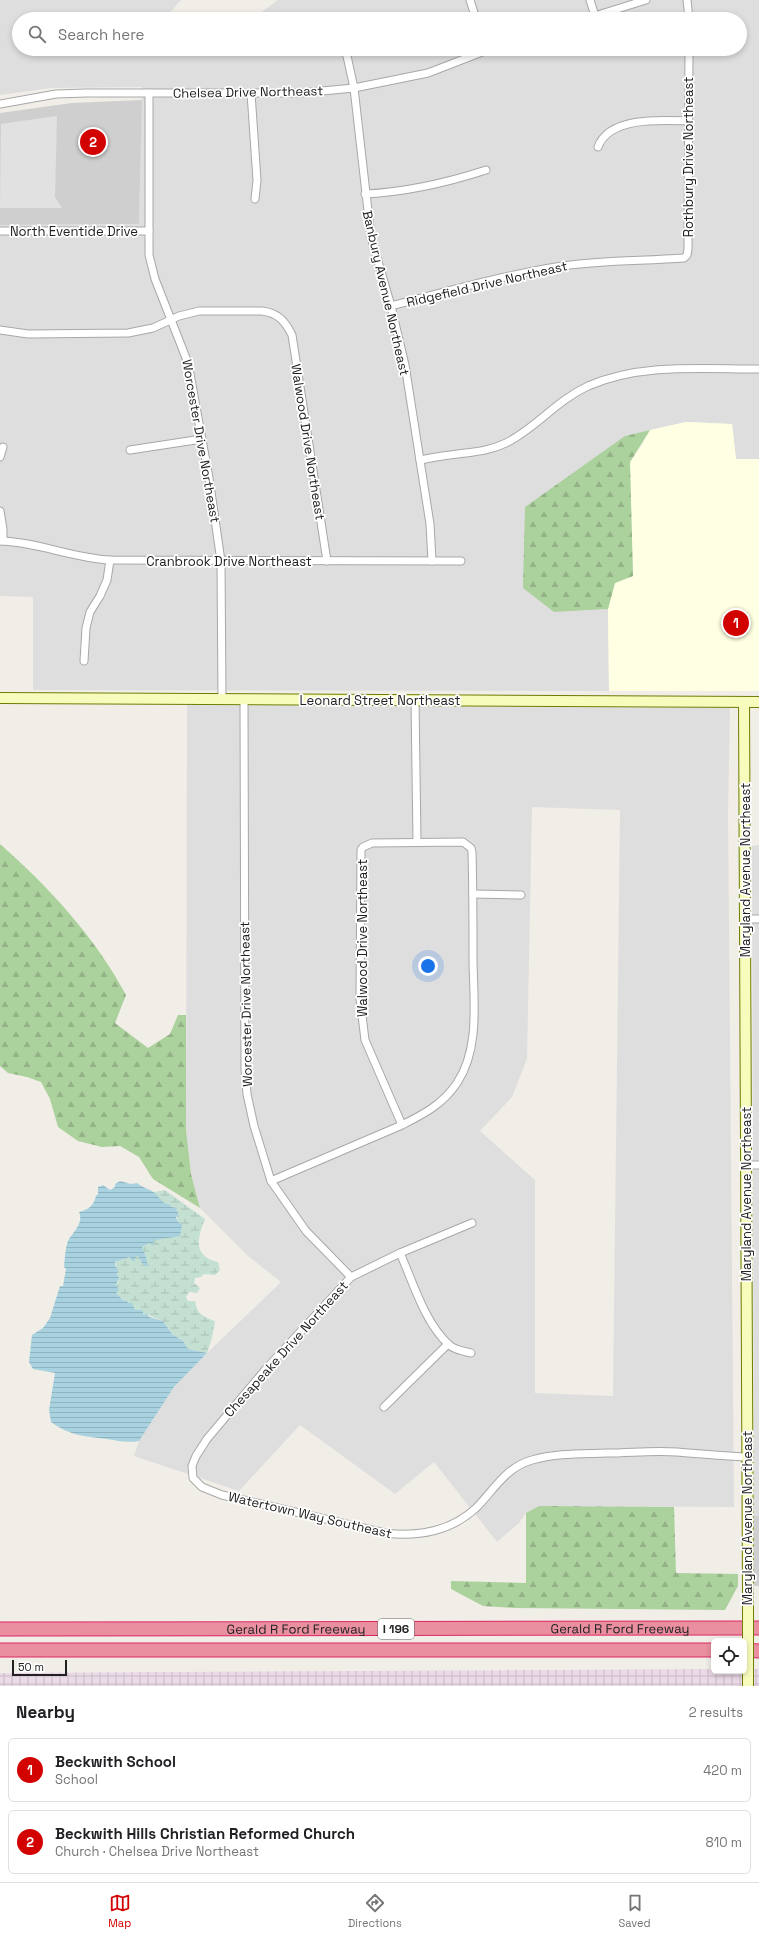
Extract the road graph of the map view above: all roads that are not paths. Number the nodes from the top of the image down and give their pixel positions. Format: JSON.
{"nodes":[{"id":1,"x":470,"y":0,"type":"edge"},
{"id":2,"x":590,"y":0,"type":"edge"},
{"id":3,"x":646,"y":0,"type":"edge"},
{"id":4,"x":687,"y":0,"type":"edge"},
{"id":5,"x":474,"y":12,"type":"edge"},
{"id":6,"x":594,"y":12,"type":"edge"},
{"id":7,"x":608,"y":12,"type":"edge"},
{"id":8,"x":688,"y":12,"type":"edge"},
{"id":9,"x":347,"y":56,"type":"edge"},
{"id":10,"x":470,"y":56,"type":"edge"},
{"id":11,"x":689,"y":56,"type":"edge"},
{"id":12,"x":354,"y":88,"type":"junction"},
{"id":13,"x":149,"y":93,"type":"junction"},
{"id":14,"x":251,"y":93,"type":"junction"},
{"id":15,"x":0,"y":104,"type":"edge"},
{"id":16,"x":688,"y":121,"type":"junction"},
{"id":17,"x":598,"y":147,"type":"dead end"},
{"id":18,"x":486,"y":170,"type":"dead end"},
{"id":19,"x":365,"y":194,"type":"junction"},
{"id":20,"x":256,"y":199,"type":"dead end"},
{"id":21,"x":0,"y":231,"type":"edge"},
{"id":22,"x":149,"y":231,"type":"junction"},
{"id":23,"x":678,"y":259,"type":"joint"},
{"id":24,"x":391,"y":306,"type":"junction"},
{"id":25,"x":172,"y":320,"type":"junction"},
{"id":26,"x":0,"y":330,"type":"edge"},
{"id":27,"x":759,"y":369,"type":"edge"},
{"id":28,"x":202,"y":438,"type":"junction"},
{"id":29,"x":3,"y":447,"type":"dead end"},
{"id":30,"x":130,"y":450,"type":"dead end"},
{"id":31,"x":0,"y":457,"type":"edge"},
{"id":32,"x":420,"y":460,"type":"junction"},
{"id":33,"x":0,"y":511,"type":"edge"},
{"id":34,"x":2,"y":541,"type":"edge"},
{"id":35,"x":110,"y":560,"type":"junction"},
{"id":36,"x":222,"y":561,"type":"junction"},
{"id":37,"x":327,"y":561,"type":"junction"},
{"id":38,"x":432,"y":561,"type":"junction"},
{"id":39,"x":461,"y":561,"type":"dead end"},
{"id":40,"x":84,"y":661,"type":"dead end"},
{"id":41,"x":0,"y":698,"type":"edge"},
{"id":42,"x":222,"y":699,"type":"junction"},
{"id":43,"x":244,"y":699,"type":"junction"},
{"id":44,"x":415,"y":700,"type":"junction"},
{"id":45,"x":744,"y":702,"type":"junction"},
{"id":46,"x":759,"y":702,"type":"edge"},
{"id":47,"x":417,"y":842,"type":"junction"},
{"id":48,"x":473,"y":894,"type":"junction"},
{"id":49,"x":521,"y":895,"type":"dead end"},
{"id":50,"x":746,"y":919,"type":"junction"},
{"id":51,"x":759,"y":919,"type":"edge"},
{"id":52,"x":402,"y":1125,"type":"junction"},
{"id":53,"x":746,"y":1165,"type":"junction"},
{"id":54,"x":759,"y":1165,"type":"edge"},
{"id":55,"x":271,"y":1181,"type":"junction"},
{"id":56,"x":472,"y":1223,"type":"dead end"},
{"id":57,"x":400,"y":1253,"type":"junction"},
{"id":58,"x":351,"y":1277,"type":"junction"},
{"id":59,"x":448,"y":1344,"type":"junction"},
{"id":60,"x":471,"y":1353,"type":"dead end"},
{"id":61,"x":384,"y":1407,"type":"dead end"},
{"id":62,"x":746,"y":1457,"type":"junction"},
{"id":63,"x":192,"y":1473,"type":"joint"},
{"id":64,"x":759,"y":1628,"type":"edge"},
{"id":65,"x":0,"y":1629,"type":"edge"},
{"id":66,"x":0,"y":1650,"type":"edge"},
{"id":67,"x":711,"y":1650,"type":"edge"},
{"id":68,"x":747,"y":1650,"type":"edge"},
{"id":69,"x":759,"y":1650,"type":"edge"},
{"id":70,"x":748,"y":1686,"type":"edge"}],
"edges":[{"from":1,"to":5,"type":"street"},
{"from":2,"to":6,"type":"street"},
{"from":3,"to":7,"type":"street"},
{"from":4,"to":8,"type":"street"},
{"from":9,"to":12,"type":"street","name":"Banbury Avenue Northeast"},
{"from":10,"to":12,"type":"street","name":"Chelsea Drive Northeast"},
{"from":11,"to":16,"type":"street","name":"Rothbury Drive Northeast"},
{"from":12,"to":14,"type":"street","name":"Chelsea Drive Northeast"},
{"from":12,"to":19,"type":"street","name":"Banbury Avenue Northeast"},
{"from":13,"to":14,"type":"street","name":"Chelsea Drive Northeast"},
{"from":13,"to":15,"type":"street","name":"Chelsea Drive Northeast"},
{"from":13,"to":22,"type":"street","name":"Worcester Drive Northeast"},
{"from":14,"to":20,"type":"street"},
{"from":16,"to":17,"type":"street"},
{"from":16,"to":23,"type":"street","name":"Rothbury Drive Northeast"},
{"from":18,"to":19,"type":"street"},
{"from":19,"to":24,"type":"street","name":"Banbury Avenue Northeast"},
{"from":21,"to":22,"type":"street","name":"North Eventide Drive"},
{"from":22,"to":25,"type":"street","name":"Worcester Drive Northeast"},
{"from":23,"to":24,"type":"street","name":"Ridgefield Drive Northeast"},
{"from":24,"to":32,"type":"street","name":"Banbury Avenue Northeast"},
{"from":25,"to":26,"type":"street"},
{"from":25,"to":28,"type":"street","name":"Worcester Drive Northeast"},
{"from":25,"to":37,"type":"street","name":"Walwood Drive Northeast"},
{"from":27,"to":32,"type":"street"},
{"from":28,"to":30,"type":"street"},
{"from":28,"to":36,"type":"street","name":"Worcester Drive Northeast"},
{"from":29,"to":31,"type":"street"},
{"from":32,"to":38,"type":"street","name":"Banbury Avenue Northeast"},
{"from":33,"to":34,"type":"street"},
{"from":34,"to":35,"type":"street","name":"Cranbrook Drive Northeast"},
{"from":35,"to":36,"type":"street","name":"Cranbrook Drive Northeast"},
{"from":35,"to":40,"type":"street"},
{"from":36,"to":37,"type":"street","name":"Cranbrook Drive Northeast"},
{"from":36,"to":42,"type":"street","name":"Worcester Drive Northeast"},
{"from":37,"to":38,"type":"street","name":"Cranbrook Drive Northeast"},
{"from":38,"to":39,"type":"street","name":"Cranbrook Drive Northeast"},
{"from":41,"to":42,"type":"street","name":"Leonard Street Northeast"},
{"from":42,"to":43,"type":"street","name":"Leonard Street Northeast"},
{"from":43,"to":44,"type":"street","name":"Leonard Street Northeast"},
{"from":43,"to":55,"type":"street","name":"Worcester Drive Northeast"},
{"from":44,"to":45,"type":"street","name":"Leonard Street Northeast"},
{"from":44,"to":47,"type":"street"},
{"from":45,"to":46,"type":"street","name":"Leonard Street Northeast"},
{"from":45,"to":50,"type":"street","name":"Maryland Avenue Northeast"},
{"from":47,"to":48,"type":"street"},
{"from":47,"to":52,"type":"street","name":"Walwood Drive Northeast"},
{"from":48,"to":49,"type":"street"},
{"from":48,"to":52,"type":"street"},
{"from":50,"to":51,"type":"street"},
{"from":50,"to":53,"type":"street","name":"Maryland Avenue Northeast"},
{"from":52,"to":55,"type":"street"},
{"from":53,"to":54,"type":"street"},
{"from":53,"to":62,"type":"street","name":"Maryland Avenue Northeast"},
{"from":55,"to":58,"type":"street","name":"Worcester Drive Northeast"},
{"from":56,"to":57,"type":"street","name":"Chesapeake Drive Northeast"},
{"from":57,"to":58,"type":"street","name":"Chesapeake Drive Northeast"},
{"from":57,"to":59,"type":"street"},
{"from":58,"to":63,"type":"street","name":"Chesapeake Drive Northeast"},
{"from":59,"to":60,"type":"street"},
{"from":59,"to":61,"type":"street"},
{"from":62,"to":63,"type":"street","name":"Watertown Way Southeast"},
{"from":62,"to":70,"type":"street","name":"Maryland Avenue Northeast","bridge":true},
{"from":64,"to":65,"type":"highway","name":"Gerald R Ford Freeway","number":"I 196"},
{"from":66,"to":67,"type":"highway","name":"Gerald R Ford Freeway","number":"I 196"},
{"from":68,"to":69,"type":"highway"}]}
